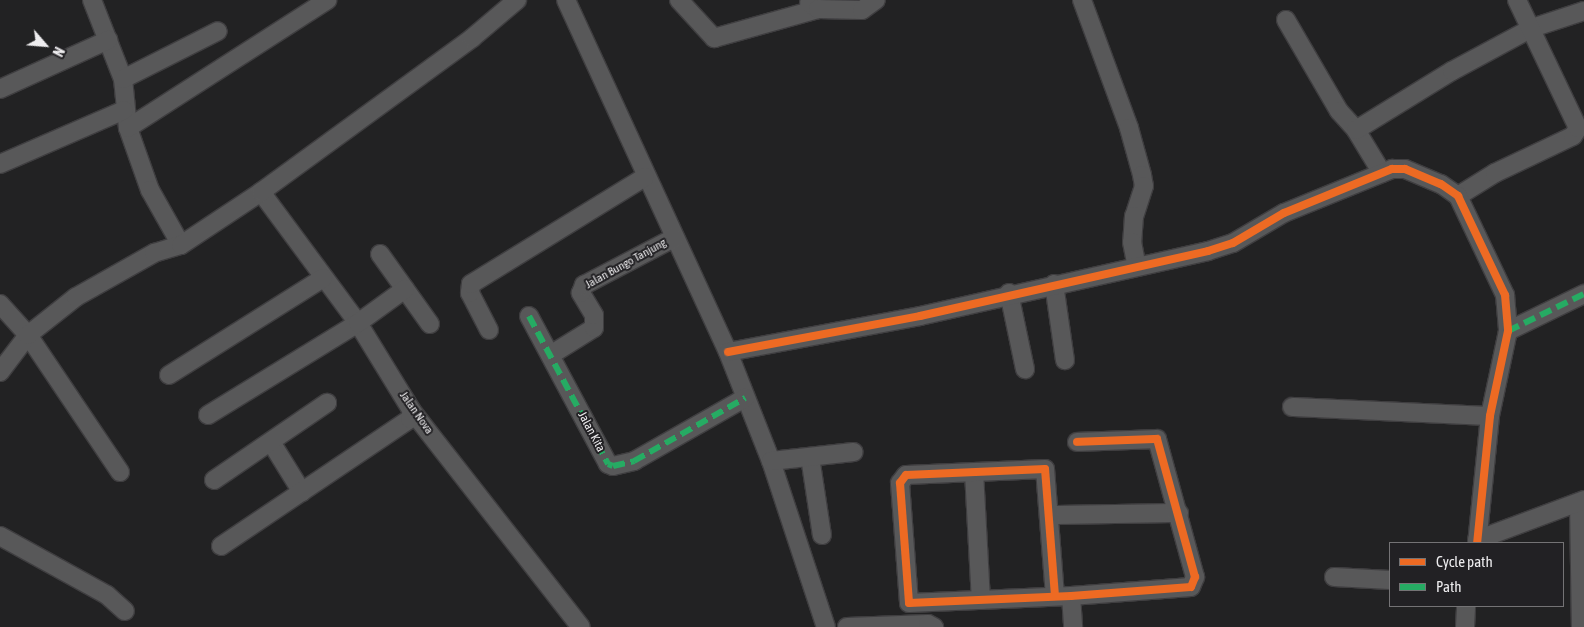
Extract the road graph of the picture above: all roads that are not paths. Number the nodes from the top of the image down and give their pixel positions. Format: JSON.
{"nodes":[{"id":1,"x":92,"y":0,"type":"edge"},
{"id":2,"x":327,"y":0,"type":"edge"},
{"id":3,"x":517,"y":0,"type":"edge"},
{"id":4,"x":566,"y":0,"type":"edge"},
{"id":5,"x":679,"y":0,"type":"edge"},
{"id":6,"x":876,"y":0,"type":"edge"},
{"id":7,"x":1082,"y":0,"type":"edge"},
{"id":8,"x":1517,"y":0,"type":"edge"},
{"id":9,"x":812,"y":4,"type":"edge"},
{"id":10,"x":1584,"y":11,"type":"edge"},
{"id":11,"x":1286,"y":20,"type":"dead end"},
{"id":12,"x":1532,"y":28,"type":"junction"},
{"id":13,"x":218,"y":31,"type":"dead end"},
{"id":14,"x":108,"y":40,"type":"junction"},
{"id":15,"x":123,"y":79,"type":"junction"},
{"id":16,"x":0,"y":89,"type":"edge"},
{"id":17,"x":124,"y":110,"type":"junction"},
{"id":18,"x":128,"y":128,"type":"junction"},
{"id":19,"x":1356,"y":130,"type":"junction"},
{"id":20,"x":0,"y":164,"type":"edge"},
{"id":21,"x":1382,"y":173,"type":"junction"},
{"id":22,"x":645,"y":177,"type":"junction"},
{"id":23,"x":261,"y":192,"type":"junction"},
{"id":24,"x":1458,"y":196,"type":"junction"},
{"id":25,"x":674,"y":238,"type":"junction"},
{"id":26,"x":181,"y":245,"type":"junction"},
{"id":27,"x":380,"y":254,"type":"dead end"},
{"id":28,"x":1137,"y":267,"type":"junction"},
{"id":29,"x":323,"y":278,"type":"junction"},
{"id":30,"x":1054,"y":284,"type":"junction"},
{"id":31,"x":406,"y":290,"type":"junction"},
{"id":32,"x":1010,"y":293,"type":"junction"},
{"id":33,"x":1584,"y":294,"type":"edge"},
{"id":34,"x":0,"y":304,"type":"edge"},
{"id":35,"x":529,"y":316,"type":"dead end"},
{"id":36,"x":358,"y":323,"type":"junction"},
{"id":37,"x":430,"y":324,"type":"dead end"},
{"id":38,"x":489,"y":330,"type":"dead end"},
{"id":39,"x":1508,"y":331,"type":"junction"},
{"id":40,"x":28,"y":335,"type":"junction"},
{"id":41,"x":728,"y":352,"type":"junction"},
{"id":42,"x":552,"y":354,"type":"junction"},
{"id":43,"x":1065,"y":360,"type":"dead end"},
{"id":44,"x":1025,"y":368,"type":"dead end"},
{"id":45,"x":0,"y":372,"type":"edge"},
{"id":46,"x":169,"y":375,"type":"dead end"},
{"id":47,"x":745,"y":398,"type":"junction"},
{"id":48,"x":327,"y":402,"type":"dead end"},
{"id":49,"x":1292,"y":407,"type":"dead end"},
{"id":50,"x":412,"y":412,"type":"junction"},
{"id":51,"x":208,"y":415,"type":"dead end"},
{"id":52,"x":1490,"y":416,"type":"junction"},
{"id":53,"x":271,"y":442,"type":"junction"},
{"id":54,"x":1078,"y":442,"type":"dead end"},
{"id":55,"x":854,"y":452,"type":"dead end"},
{"id":56,"x":810,"y":457,"type":"junction"},
{"id":57,"x":771,"y":461,"type":"junction"},
{"id":58,"x":120,"y":472,"type":"dead end"},
{"id":59,"x":974,"y":472,"type":"junction"},
{"id":60,"x":214,"y":480,"type":"dead end"},
{"id":61,"x":302,"y":492,"type":"junction"},
{"id":62,"x":1582,"y":501,"type":"edge"},
{"id":63,"x":1179,"y":513,"type":"junction"},
{"id":64,"x":1051,"y":515,"type":"junction"},
{"id":65,"x":822,"y":535,"type":"dead end"},
{"id":66,"x":0,"y":536,"type":"edge"},
{"id":67,"x":1477,"y":541,"type":"edge"},
{"id":68,"x":221,"y":546,"type":"dead end"},
{"id":69,"x":1334,"y":577,"type":"dead end"},
{"id":70,"x":1389,"y":580,"type":"edge"},
{"id":71,"x":1063,"y":596,"type":"junction"},
{"id":72,"x":981,"y":600,"type":"junction"},
{"id":73,"x":1466,"y":607,"type":"edge"},
{"id":74,"x":125,"y":611,"type":"dead end"},
{"id":75,"x":581,"y":627,"type":"edge"},
{"id":76,"x":826,"y":627,"type":"edge"},
{"id":77,"x":847,"y":627,"type":"edge"},
{"id":78,"x":934,"y":627,"type":"edge"},
{"id":79,"x":1073,"y":627,"type":"edge"},
{"id":80,"x":1465,"y":627,"type":"edge"},
{"id":81,"x":1581,"y":627,"type":"edge"}],
"edges":[{"from":1,"to":14,"type":"street"},
{"from":2,"to":18,"type":"street"},
{"from":3,"to":23,"type":"street"},
{"from":4,"to":22,"type":"street"},
{"from":5,"to":9,"type":"street"},
{"from":6,"to":9,"type":"street"},
{"from":7,"to":28,"type":"street"},
{"from":8,"to":12,"type":"street"},
{"from":10,"to":12,"type":"street"},
{"from":11,"to":19,"type":"street"},
{"from":12,"to":19,"type":"street"},
{"from":12,"to":24,"type":"street"},
{"from":13,"to":15,"type":"street"},
{"from":14,"to":15,"type":"street"},
{"from":14,"to":16,"type":"street"},
{"from":15,"to":17,"type":"street"},
{"from":17,"to":18,"type":"street"},
{"from":17,"to":20,"type":"street"},
{"from":18,"to":26,"type":"street"},
{"from":19,"to":21,"type":"street"},
{"from":21,"to":24,"type":"street"},
{"from":21,"to":28,"type":"street"},
{"from":22,"to":25,"type":"street"},
{"from":22,"to":38,"type":"street"},
{"from":23,"to":26,"type":"street"},
{"from":23,"to":29,"type":"street","name":"Jalan Nova"},
{"from":24,"to":39,"type":"street"},
{"from":25,"to":41,"type":"street"},
{"from":25,"to":42,"type":"street","name":"Jalan Bungo Tanjung"},
{"from":26,"to":40,"type":"street"},
{"from":27,"to":31,"type":"street"},
{"from":28,"to":30,"type":"street"},
{"from":29,"to":36,"type":"street","name":"Jalan Nova"},
{"from":29,"to":46,"type":"street"},
{"from":30,"to":32,"type":"street"},
{"from":30,"to":43,"type":"street"},
{"from":31,"to":36,"type":"street"},
{"from":31,"to":37,"type":"street"},
{"from":32,"to":41,"type":"street"},
{"from":32,"to":44,"type":"street"},
{"from":33,"to":39,"type":"street"},
{"from":34,"to":40,"type":"street"},
{"from":35,"to":42,"type":"street","name":"Jalan Kita"},
{"from":36,"to":50,"type":"street","name":"Jalan Nova"},
{"from":36,"to":51,"type":"street"},
{"from":39,"to":52,"type":"street"},
{"from":40,"to":45,"type":"street"},
{"from":40,"to":58,"type":"street"},
{"from":41,"to":47,"type":"street"},
{"from":42,"to":47,"type":"street","name":"Jalan Kita"},
{"from":47,"to":57,"type":"street"},
{"from":48,"to":53,"type":"street"},
{"from":49,"to":52,"type":"street"},
{"from":50,"to":61,"type":"street"},
{"from":50,"to":75,"type":"street","name":"Jalan Nova"},
{"from":52,"to":67,"type":"street"},
{"from":53,"to":60,"type":"street"},
{"from":53,"to":61,"type":"street"},
{"from":54,"to":63,"type":"street"},
{"from":55,"to":56,"type":"street"},
{"from":56,"to":57,"type":"street"},
{"from":56,"to":65,"type":"street"},
{"from":57,"to":76,"type":"street"},
{"from":59,"to":64,"type":"street"},
{"from":59,"to":72,"type":"street"},
{"from":59,"to":72,"type":"street"},
{"from":61,"to":68,"type":"street"},
{"from":62,"to":67,"type":"street"},
{"from":62,"to":81,"type":"street"},
{"from":63,"to":64,"type":"street"},
{"from":63,"to":71,"type":"street"},
{"from":64,"to":71,"type":"street"},
{"from":66,"to":74,"type":"street"},
{"from":69,"to":70,"type":"street"},
{"from":71,"to":72,"type":"street"},
{"from":71,"to":79,"type":"street"},
{"from":73,"to":80,"type":"street"},
{"from":77,"to":78,"type":"street"}]}
